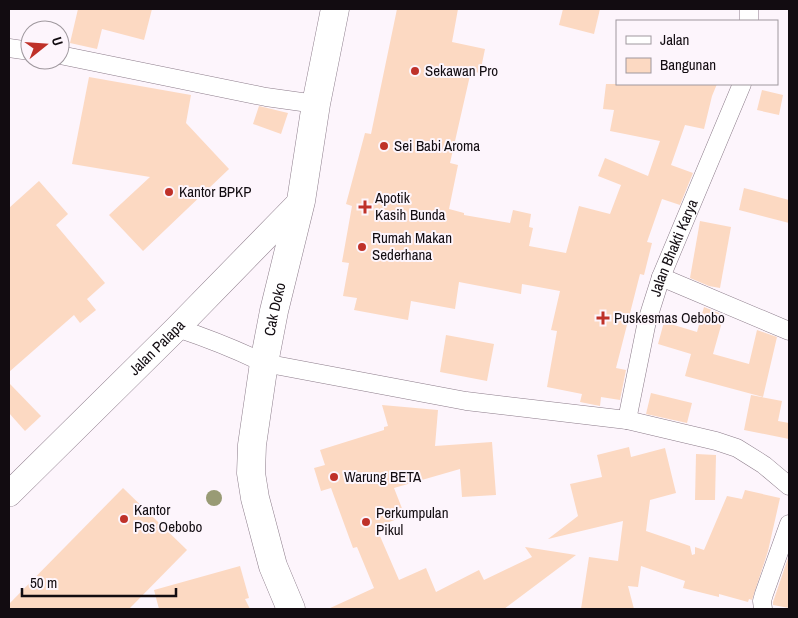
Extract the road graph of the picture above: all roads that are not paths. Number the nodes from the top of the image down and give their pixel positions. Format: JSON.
{"nodes":[{"id":1,"x":335,"y":9,"type":"edge"},
{"id":2,"x":70,"y":57,"type":"edge"},
{"id":3,"x":742,"y":85,"type":"edge"},
{"id":4,"x":316,"y":104,"type":"junction"},
{"id":5,"x":301,"y":201,"type":"junction"},
{"id":6,"x":661,"y":277,"type":"junction"},
{"id":7,"x":177,"y":328,"type":"junction"},
{"id":8,"x":789,"y":331,"type":"edge"},
{"id":9,"x":264,"y":364,"type":"junction"},
{"id":10,"x":627,"y":420,"type":"junction"},
{"id":11,"x":789,"y":486,"type":"edge"},
{"id":12,"x":9,"y":494,"type":"edge"},
{"id":13,"x":789,"y":524,"type":"edge"},
{"id":14,"x":291,"y":609,"type":"edge"},
{"id":15,"x":763,"y":609,"type":"edge"}],
"edges":[{"from":1,"to":4,"type":"main road","name":"Cak Doko"},
{"from":2,"to":4,"type":"street"},
{"from":3,"to":6,"type":"street","name":"Jalan Bhakti Karya"},
{"from":4,"to":5,"type":"main road","name":"Cak Doko"},
{"from":5,"to":7,"type":"main road","name":"Jalan Palapa"},
{"from":5,"to":9,"type":"main road","name":"Cak Doko"},
{"from":6,"to":8,"type":"street"},
{"from":6,"to":10,"type":"street","name":"Jalan Bhakti Karya"},
{"from":7,"to":9,"type":"street"},
{"from":7,"to":12,"type":"main road","name":"Jalan Palapa"},
{"from":9,"to":10,"type":"street"},
{"from":9,"to":14,"type":"main road","name":"Cak Doko"},
{"from":10,"to":11,"type":"street"},
{"from":13,"to":15,"type":"street"}]}
